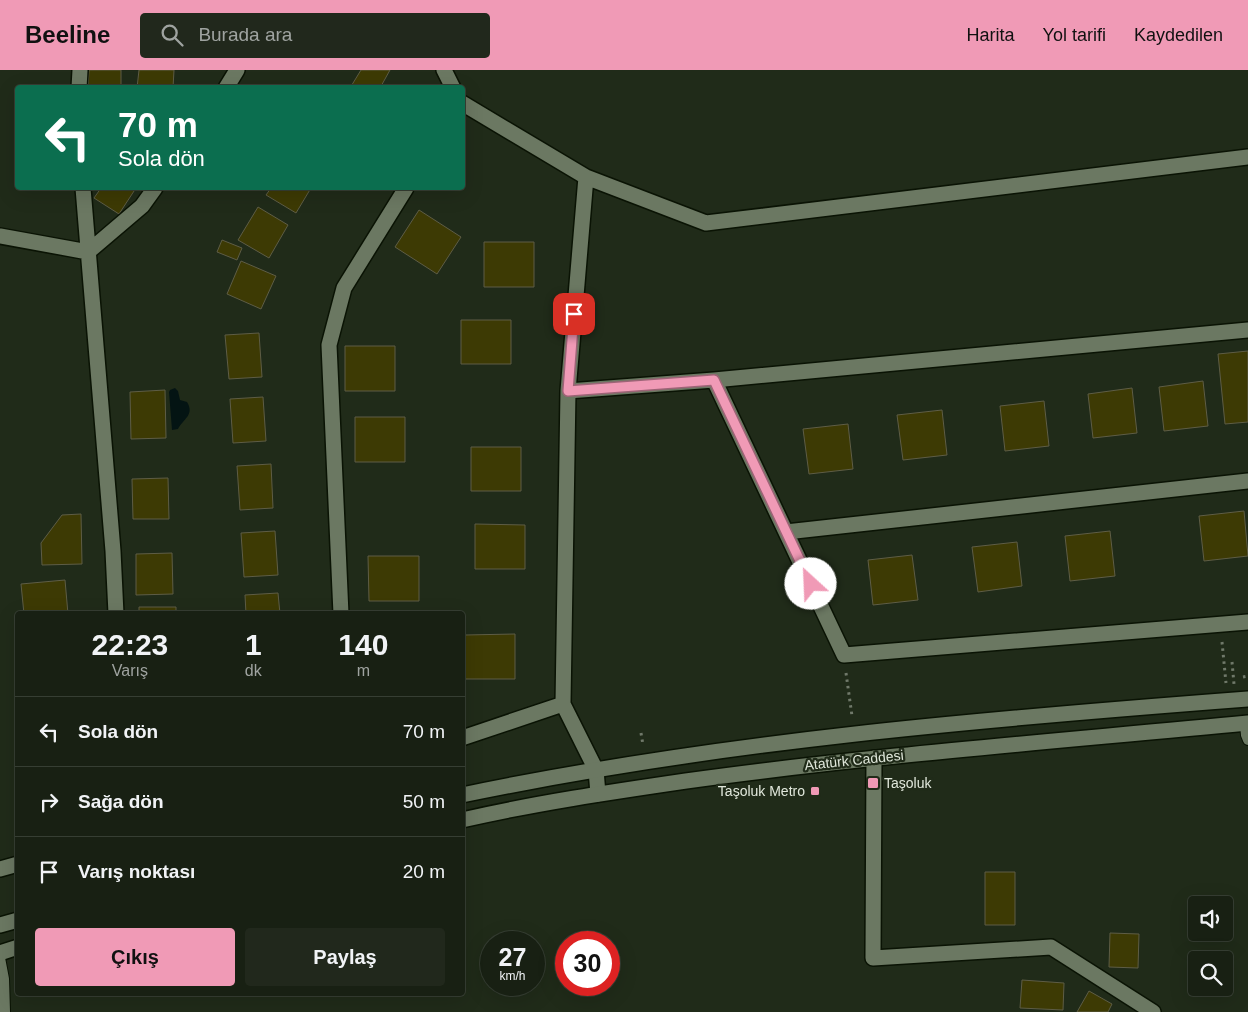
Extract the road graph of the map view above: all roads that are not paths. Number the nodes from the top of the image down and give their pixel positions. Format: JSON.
{"nodes":[{"id":1,"x":80,"y":70,"type":"edge"},
{"id":2,"x":237,"y":70,"type":"edge"},
{"id":3,"x":444,"y":70,"type":"edge"},
{"id":4,"x":79,"y":85,"type":"edge"},
{"id":5,"x":228,"y":85,"type":"edge"},
{"id":6,"x":452,"y":85,"type":"edge"},
{"id":7,"x":465,"y":105,"type":"edge"},
{"id":8,"x":1248,"y":157,"type":"edge"},
{"id":9,"x":586,"y":177,"type":"junction"},
{"id":10,"x":83,"y":190,"type":"edge"},
{"id":11,"x":154,"y":190,"type":"edge"},
{"id":12,"x":405,"y":190,"type":"edge"},
{"id":13,"x":0,"y":236,"type":"edge"},
{"id":14,"x":88,"y":252,"type":"junction"},
{"id":15,"x":1248,"y":330,"type":"edge"},
{"id":16,"x":714,"y":380,"type":"junction"},
{"id":17,"x":568,"y":391,"type":"junction"},
{"id":18,"x":1248,"y":481,"type":"edge"},
{"id":19,"x":786,"y":532,"type":"junction"},
{"id":20,"x":116,"y":611,"type":"edge"},
{"id":21,"x":341,"y":611,"type":"edge"},
{"id":22,"x":1248,"y":622,"type":"edge"},
{"id":23,"x":1248,"y":699,"type":"edge"},
{"id":24,"x":563,"y":704,"type":"junction"},
{"id":25,"x":1246,"y":723,"type":"edge"},
{"id":26,"x":465,"y":737,"type":"edge"},
{"id":27,"x":1248,"y":740,"type":"edge"},
{"id":28,"x":874,"y":758,"type":"junction"},
{"id":29,"x":596,"y":770,"type":"junction"},
{"id":30,"x":465,"y":794,"type":"edge"},
{"id":31,"x":598,"y":794,"type":"junction"},
{"id":32,"x":465,"y":819,"type":"edge"},
{"id":33,"x":15,"y":865,"type":"edge"},
{"id":34,"x":0,"y":869,"type":"edge"},
{"id":35,"x":15,"y":921,"type":"edge"},
{"id":36,"x":0,"y":925,"type":"edge"},
{"id":37,"x":15,"y":949,"type":"edge"},
{"id":38,"x":0,"y":953,"type":"edge"},
{"id":39,"x":0,"y":958,"type":"edge"},
{"id":40,"x":5,"y":1012,"type":"edge"},
{"id":41,"x":1153,"y":1012,"type":"edge"}],
"edges":[{"from":1,"to":4,"type":"street"},
{"from":2,"to":5,"type":"street"},
{"from":3,"to":6,"type":"street"},
{"from":7,"to":9,"type":"street"},
{"from":8,"to":9,"type":"street"},
{"from":9,"to":17,"type":"street"},
{"from":10,"to":14,"type":"street"},
{"from":11,"to":14,"type":"street"},
{"from":12,"to":21,"type":"street"},
{"from":13,"to":14,"type":"street"},
{"from":14,"to":20,"type":"street"},
{"from":15,"to":16,"type":"street"},
{"from":16,"to":17,"type":"street"},
{"from":16,"to":19,"type":"street"},
{"from":17,"to":24,"type":"street"},
{"from":18,"to":19,"type":"street"},
{"from":19,"to":22,"type":"street"},
{"from":23,"to":29,"type":"street","name":"Atatürk Caddesi"},
{"from":24,"to":26,"type":"street"},
{"from":24,"to":29,"type":"street"},
{"from":25,"to":27,"type":"lane"},
{"from":25,"to":28,"type":"street","name":"Atatürk Caddesi"},
{"from":28,"to":31,"type":"street","name":"Atatürk Caddesi"},
{"from":28,"to":41,"type":"street"},
{"from":29,"to":30,"type":"street","name":"Atatürk Caddesi"},
{"from":29,"to":31,"type":"street"},
{"from":31,"to":32,"type":"street","name":"Atatürk Caddesi"},
{"from":33,"to":34,"type":"street"},
{"from":35,"to":36,"type":"street"},
{"from":37,"to":38,"type":"street"},
{"from":39,"to":40,"type":"lane"}]}
